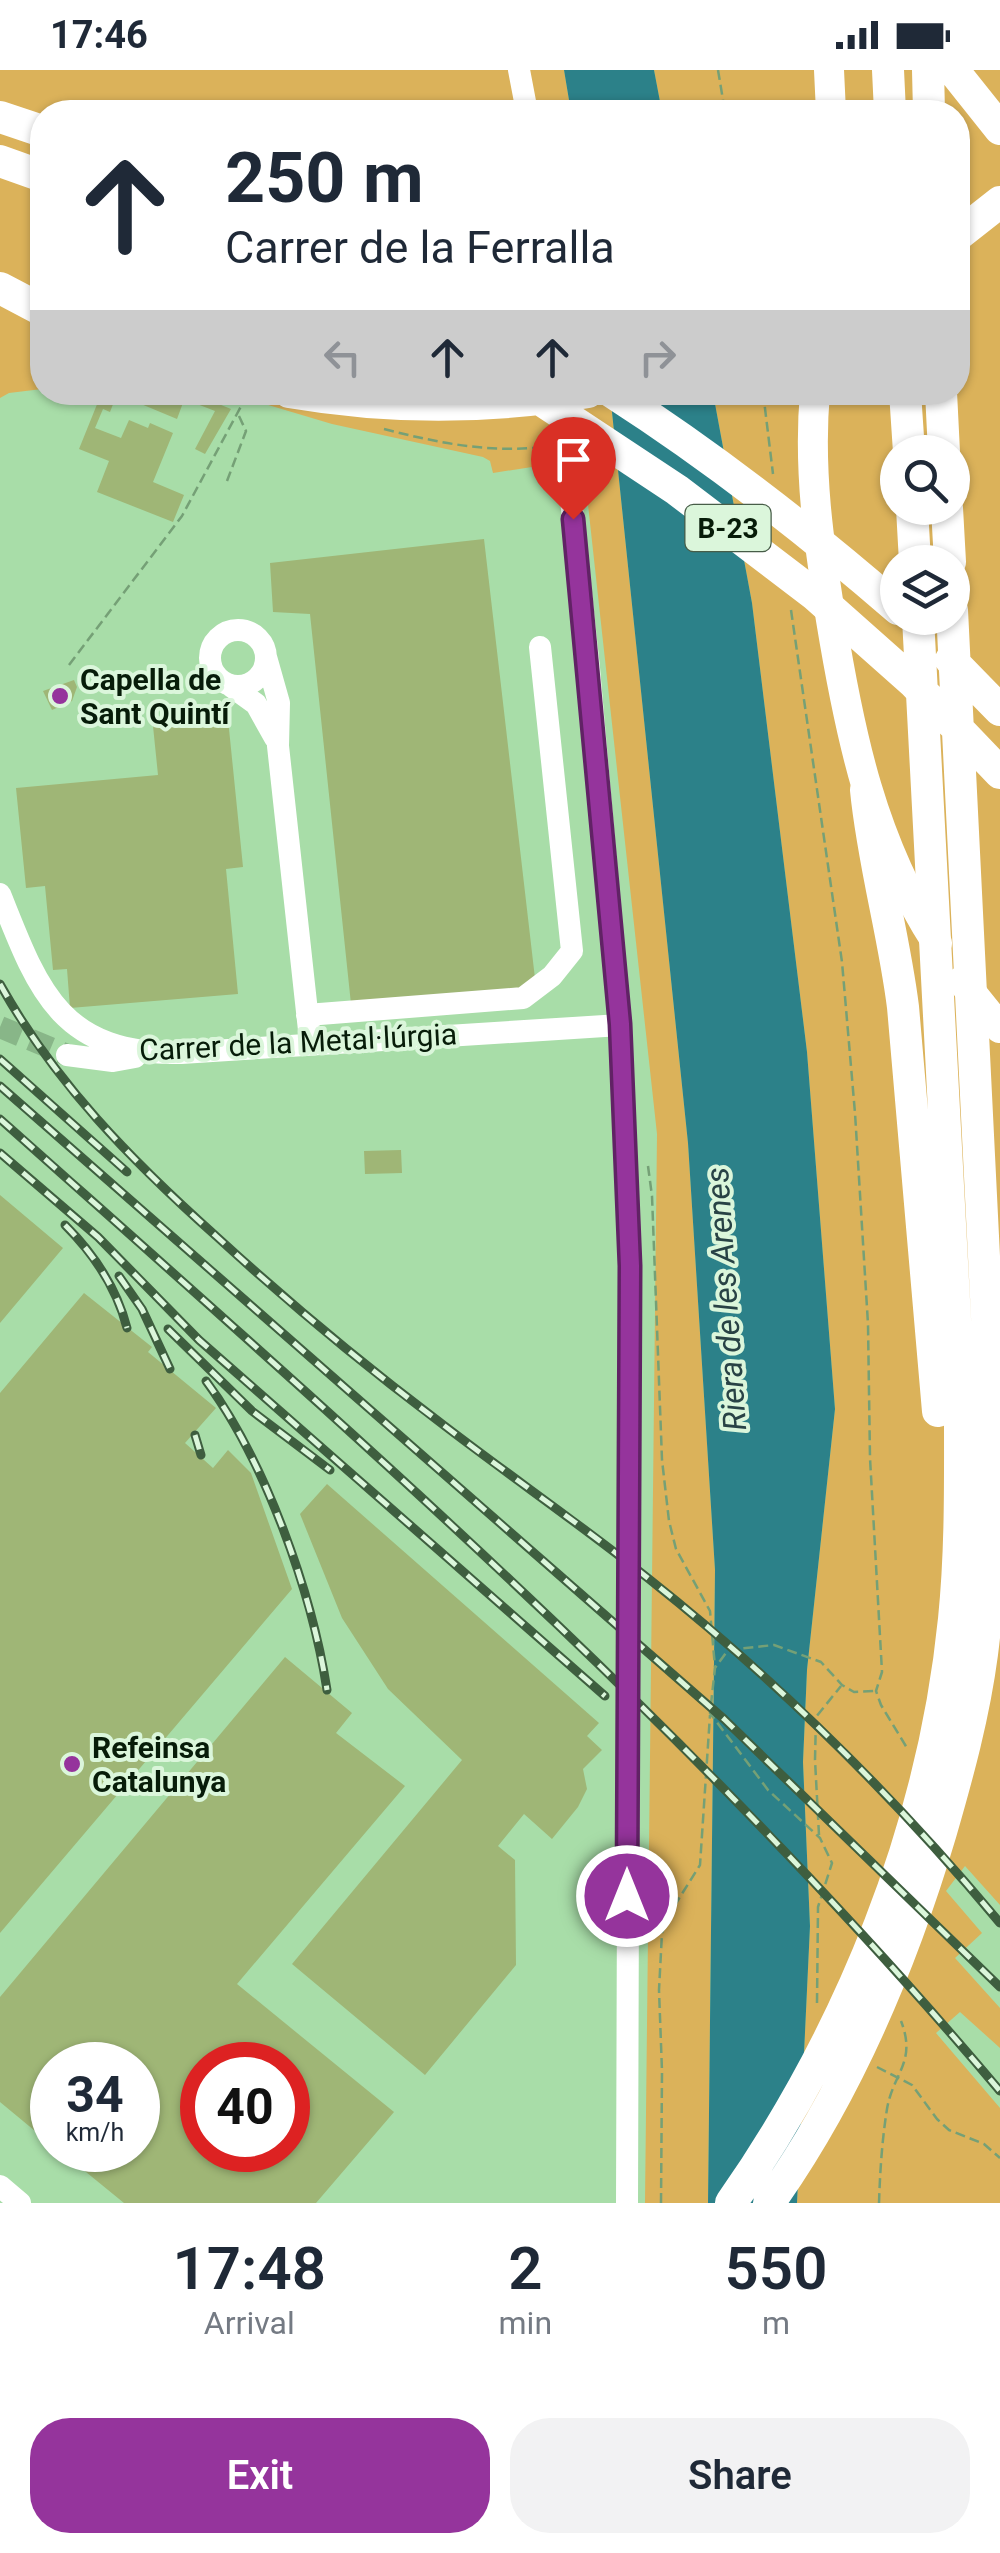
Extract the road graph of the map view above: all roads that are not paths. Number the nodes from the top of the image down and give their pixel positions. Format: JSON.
{"nodes":[{"id":1,"x":519,"y":70,"type":"edge"},
{"id":2,"x":888,"y":70,"type":"edge"},
{"id":3,"x":928,"y":70,"type":"edge"},
{"id":4,"x":952,"y":70,"type":"edge"},
{"id":5,"x":525,"y":100,"type":"edge"},
{"id":6,"x":889,"y":100,"type":"edge"},
{"id":7,"x":929,"y":100,"type":"edge"},
{"id":8,"x":0,"y":117,"type":"edge"},
{"id":9,"x":992,"y":120,"type":"edge"},
{"id":10,"x":30,"y":128,"type":"edge"},
{"id":11,"x":0,"y":162,"type":"edge"},
{"id":12,"x":30,"y":172,"type":"edge"},
{"id":13,"x":1000,"y":202,"type":"edge"},
{"id":14,"x":970,"y":226,"type":"edge"},
{"id":15,"x":0,"y":288,"type":"edge"},
{"id":16,"x":30,"y":304,"type":"edge"},
{"id":17,"x":549,"y":405,"type":"edge"},
{"id":18,"x":561,"y":405,"type":"edge"},
{"id":19,"x":631,"y":405,"type":"edge"},
{"id":20,"x":815,"y":405,"type":"edge"},
{"id":21,"x":907,"y":405,"type":"edge"},
{"id":22,"x":942,"y":405,"type":"edge"},
{"id":23,"x":908,"y":435,"type":"edge"},
{"id":24,"x":943,"y":435,"type":"edge"},
{"id":25,"x":880,"y":594,"type":"edge"},
{"id":26,"x":919,"y":635,"type":"edge"},
{"id":27,"x":925,"y":635,"type":"edge"},
{"id":28,"x":953,"y":635,"type":"edge"},
{"id":29,"x":540,"y":647,"type":"dead end"},
{"id":30,"x":266,"y":657,"type":"junction"},
{"id":31,"x":231,"y":686,"type":"junction"},
{"id":32,"x":1000,"y":710,"type":"edge"},
{"id":33,"x":278,"y":746,"type":"junction"},
{"id":34,"x":1000,"y":773,"type":"edge"},
{"id":35,"x":866,"y":790,"type":"junction"},
{"id":36,"x":0,"y":894,"type":"edge"},
{"id":37,"x":307,"y":1015,"type":"junction"},
{"id":38,"x":620,"y":1024,"type":"junction"},
{"id":39,"x":1000,"y":1028,"type":"edge"},
{"id":40,"x":310,"y":1044,"type":"junction"},
{"id":41,"x":154,"y":1053,"type":"junction"},
{"id":42,"x":67,"y":1055,"type":"tunnel mouth"},
{"id":43,"x":996,"y":1529,"type":"edge"},
{"id":44,"x":952,"y":1544,"type":"junction"},
{"id":45,"x":0,"y":2186,"type":"edge"},
{"id":46,"x":20,"y":2203,"type":"edge"},
{"id":47,"x":627,"y":2203,"type":"edge"},
{"id":48,"x":731,"y":2203,"type":"edge"},
{"id":49,"x":768,"y":2203,"type":"edge"}],
"edges":[{"from":1,"to":5,"type":"street"},
{"from":2,"to":6,"type":"highway"},
{"from":3,"to":7,"type":"highway"},
{"from":4,"to":9,"type":"highway"},
{"from":8,"to":10,"type":"highway"},
{"from":11,"to":12,"type":"highway"},
{"from":13,"to":14,"type":"highway"},
{"from":15,"to":16,"type":"highway"},
{"from":17,"to":34,"type":"highway","number":"B-23"},
{"from":18,"to":38,"type":"street"},
{"from":19,"to":25,"type":"highway","number":"B-23"},
{"from":20,"to":35,"type":"main road"},
{"from":21,"to":23,"type":"highway"},
{"from":22,"to":24,"type":"highway"},
{"from":26,"to":44,"type":"highway"},
{"from":27,"to":32,"type":"highway"},
{"from":28,"to":43,"type":"highway"},
{"from":29,"to":37,"type":"street"},
{"from":30,"to":31,"type":"street"},
{"from":30,"to":31,"type":"street"},
{"from":30,"to":33,"type":"street"},
{"from":31,"to":33,"type":"street"},
{"from":33,"to":37,"type":"street"},
{"from":35,"to":39,"type":"main road"},
{"from":35,"to":44,"type":"highway"},
{"from":36,"to":41,"type":"street","name":"Carrer de la Metal·lúrgia"},
{"from":37,"to":40,"type":"street"},
{"from":38,"to":40,"type":"street","name":"Carrer de la Metal·lúrgia"},
{"from":38,"to":47,"type":"street"},
{"from":40,"to":41,"type":"street","name":"Carrer de la Metal·lúrgia"},
{"from":41,"to":42,"type":"street"},
{"from":43,"to":49,"type":"highway"},
{"from":44,"to":48,"type":"highway"},
{"from":45,"to":46,"type":"street"}]}
